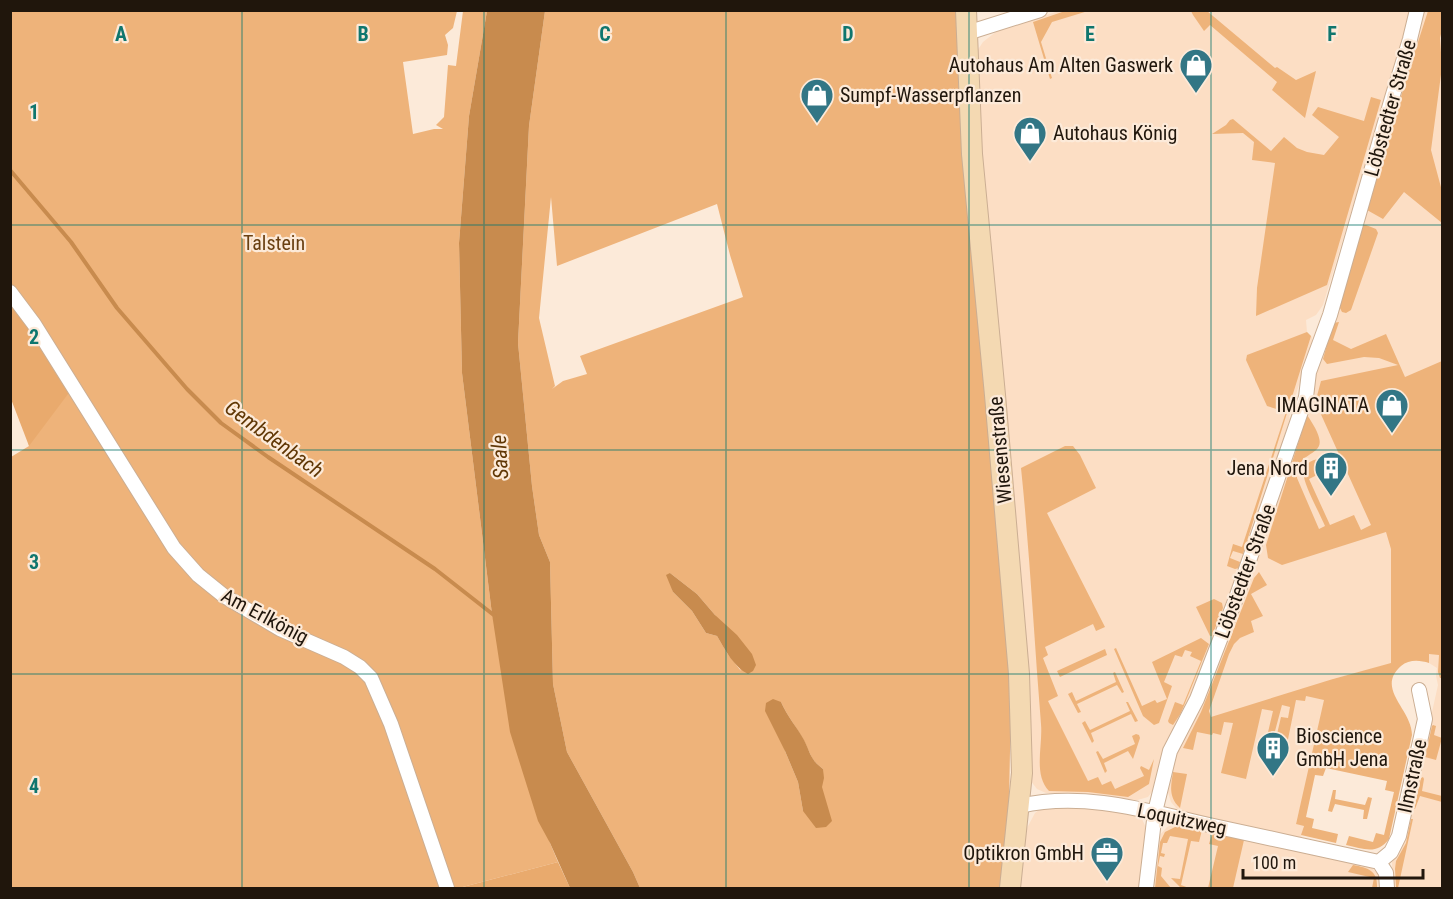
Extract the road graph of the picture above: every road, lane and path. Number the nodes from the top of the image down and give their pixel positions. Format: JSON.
{"nodes":[{"id":1,"x":966,"y":10,"type":"edge"},
{"id":2,"x":1040,"y":10,"type":"edge"},
{"id":3,"x":1418,"y":10,"type":"edge"},
{"id":4,"x":967,"y":33,"type":"junction"},
{"id":5,"x":10,"y":292,"type":"edge"},
{"id":6,"x":1419,"y":690,"type":"dead end"},
{"id":7,"x":1020,"y":806,"type":"junction"},
{"id":8,"x":1155,"y":812,"type":"junction"},
{"id":9,"x":1379,"y":862,"type":"junction"},
{"id":10,"x":447,"y":888,"type":"edge"},
{"id":11,"x":1010,"y":888,"type":"edge"},
{"id":12,"x":1146,"y":888,"type":"edge"},
{"id":13,"x":1388,"y":888,"type":"edge"}],
"edges":[{"from":1,"to":4,"type":"street","name":"Wiesenstraße"},
{"from":2,"to":4,"type":"street"},
{"from":3,"to":8,"type":"street","name":"Löbstedter Straße"},
{"from":4,"to":7,"type":"street","name":"Wiesenstraße"},
{"from":5,"to":10,"type":"street","name":"Am Erlkönig"},
{"from":6,"to":9,"type":"street","name":"Ilmstraße"},
{"from":7,"to":8,"type":"street","name":"Loquitzweg"},
{"from":7,"to":11,"type":"street","name":"Wiesenstraße"},
{"from":8,"to":9,"type":"street","name":"Loquitzweg"},
{"from":8,"to":12,"type":"street","name":"Löbstedter Straße"},
{"from":9,"to":13,"type":"street"}]}
